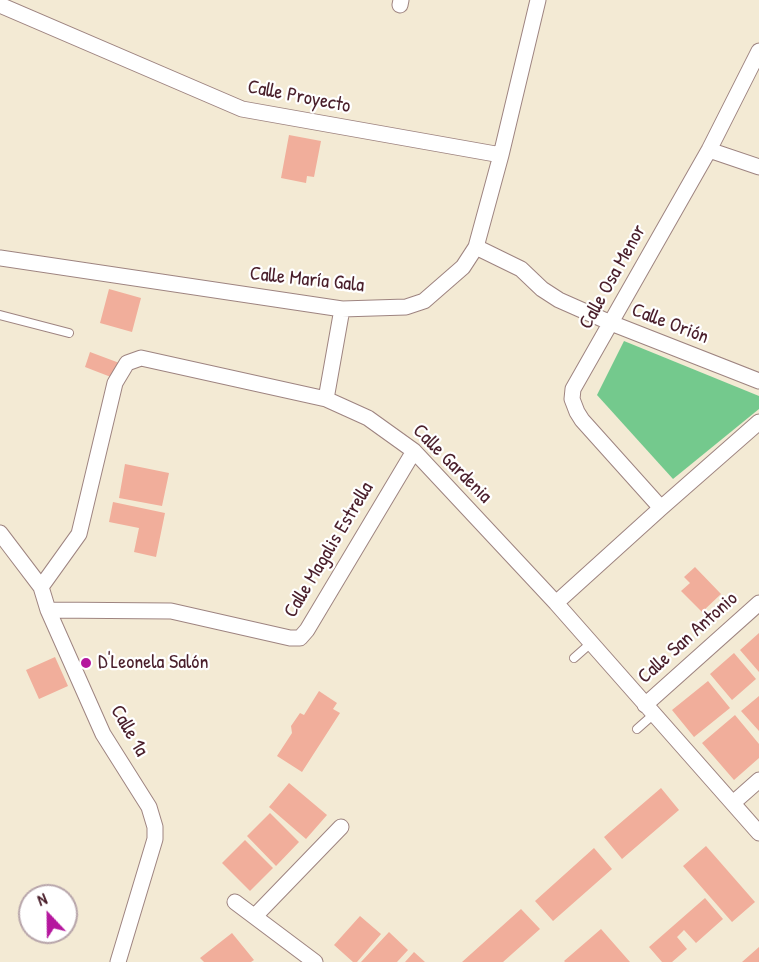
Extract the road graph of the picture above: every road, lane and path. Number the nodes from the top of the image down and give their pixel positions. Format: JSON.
{"nodes":[{"id":1,"x":538,"y":0,"type":"edge"},
{"id":2,"x":0,"y":5,"type":"edge"},
{"id":3,"x":759,"y":51,"type":"edge"},
{"id":4,"x":709,"y":150,"type":"junction"},
{"id":5,"x":501,"y":155,"type":"junction"},
{"id":6,"x":759,"y":167,"type":"edge"},
{"id":7,"x":476,"y":247,"type":"junction"},
{"id":8,"x":0,"y":258,"type":"edge"},
{"id":9,"x":342,"y":309,"type":"junction"},
{"id":10,"x":0,"y":315,"type":"edge"},
{"id":11,"x":611,"y":323,"type":"junction"},
{"id":12,"x":69,"y":333,"type":"dead end"},
{"id":13,"x":759,"y":381,"type":"edge"},
{"id":14,"x":326,"y":399,"type":"junction"},
{"id":15,"x":759,"y":422,"type":"edge"},
{"id":16,"x":414,"y":451,"type":"junction"},
{"id":17,"x":661,"y":508,"type":"junction"},
{"id":18,"x":0,"y":533,"type":"edge"},
{"id":19,"x":41,"y":587,"type":"junction"},
{"id":20,"x":556,"y":603,"type":"junction"},
{"id":21,"x":759,"y":603,"type":"edge"},
{"id":22,"x":48,"y":610,"type":"junction"},
{"id":23,"x":591,"y":643,"type":"junction"},
{"id":24,"x":574,"y":658,"type":"dead end"},
{"id":25,"x":650,"y":710,"type":"junction"},
{"id":26,"x":637,"y":729,"type":"dead end"},
{"id":27,"x":759,"y":780,"type":"edge"},
{"id":28,"x":733,"y":803,"type":"junction"},
{"id":29,"x":341,"y":827,"type":"dead end"},
{"id":30,"x":759,"y":833,"type":"edge"},
{"id":31,"x":235,"y":902,"type":"dead end"},
{"id":32,"x":255,"y":916,"type":"junction"},
{"id":33,"x":118,"y":962,"type":"edge"},
{"id":34,"x":315,"y":962,"type":"edge"}],
"edges":[{"from":1,"to":5,"type":"street","name":"Calle María Gala"},
{"from":2,"to":5,"type":"street","name":"Calle Proyecto"},
{"from":3,"to":4,"type":"street","name":"Calle Osa Menor"},
{"from":4,"to":6,"type":"street"},
{"from":4,"to":11,"type":"street","name":"Calle Osa Menor"},
{"from":5,"to":7,"type":"street","name":"Calle María Gala"},
{"from":7,"to":9,"type":"street","name":"Calle María Gala"},
{"from":7,"to":11,"type":"street","name":"Calle Orión"},
{"from":8,"to":9,"type":"street","name":"Calle María Gala"},
{"from":9,"to":14,"type":"street"},
{"from":10,"to":12,"type":"lane"},
{"from":11,"to":13,"type":"street","name":"Calle Orión"},
{"from":11,"to":17,"type":"street","name":"Calle Osa Menor"},
{"from":14,"to":16,"type":"street","name":"Calle Gardenia"},
{"from":14,"to":19,"type":"street","name":"Calle Gardenia"},
{"from":15,"to":17,"type":"street"},
{"from":16,"to":20,"type":"street","name":"Calle Gardenia"},
{"from":16,"to":22,"type":"street","name":"Calle Magalis Estrella"},
{"from":17,"to":20,"type":"street"},
{"from":18,"to":19,"type":"street","name":"Calle 1a"},
{"from":19,"to":22,"type":"street","name":"Calle 1a"},
{"from":20,"to":23,"type":"street","name":"Calle Gardenia"},
{"from":21,"to":25,"type":"street","name":"Calle San Antonio"},
{"from":22,"to":33,"type":"street","name":"Calle 1a"},
{"from":23,"to":24,"type":"lane"},
{"from":23,"to":25,"type":"street","name":"Calle Gardenia"},
{"from":25,"to":26,"type":"lane"},
{"from":25,"to":28,"type":"street","name":"Calle Gardenia"},
{"from":27,"to":28,"type":"street"},
{"from":28,"to":30,"type":"street","name":"Calle Gardenia"},
{"from":29,"to":32,"type":"street"},
{"from":31,"to":32,"type":"street"},
{"from":32,"to":34,"type":"street"}]}
